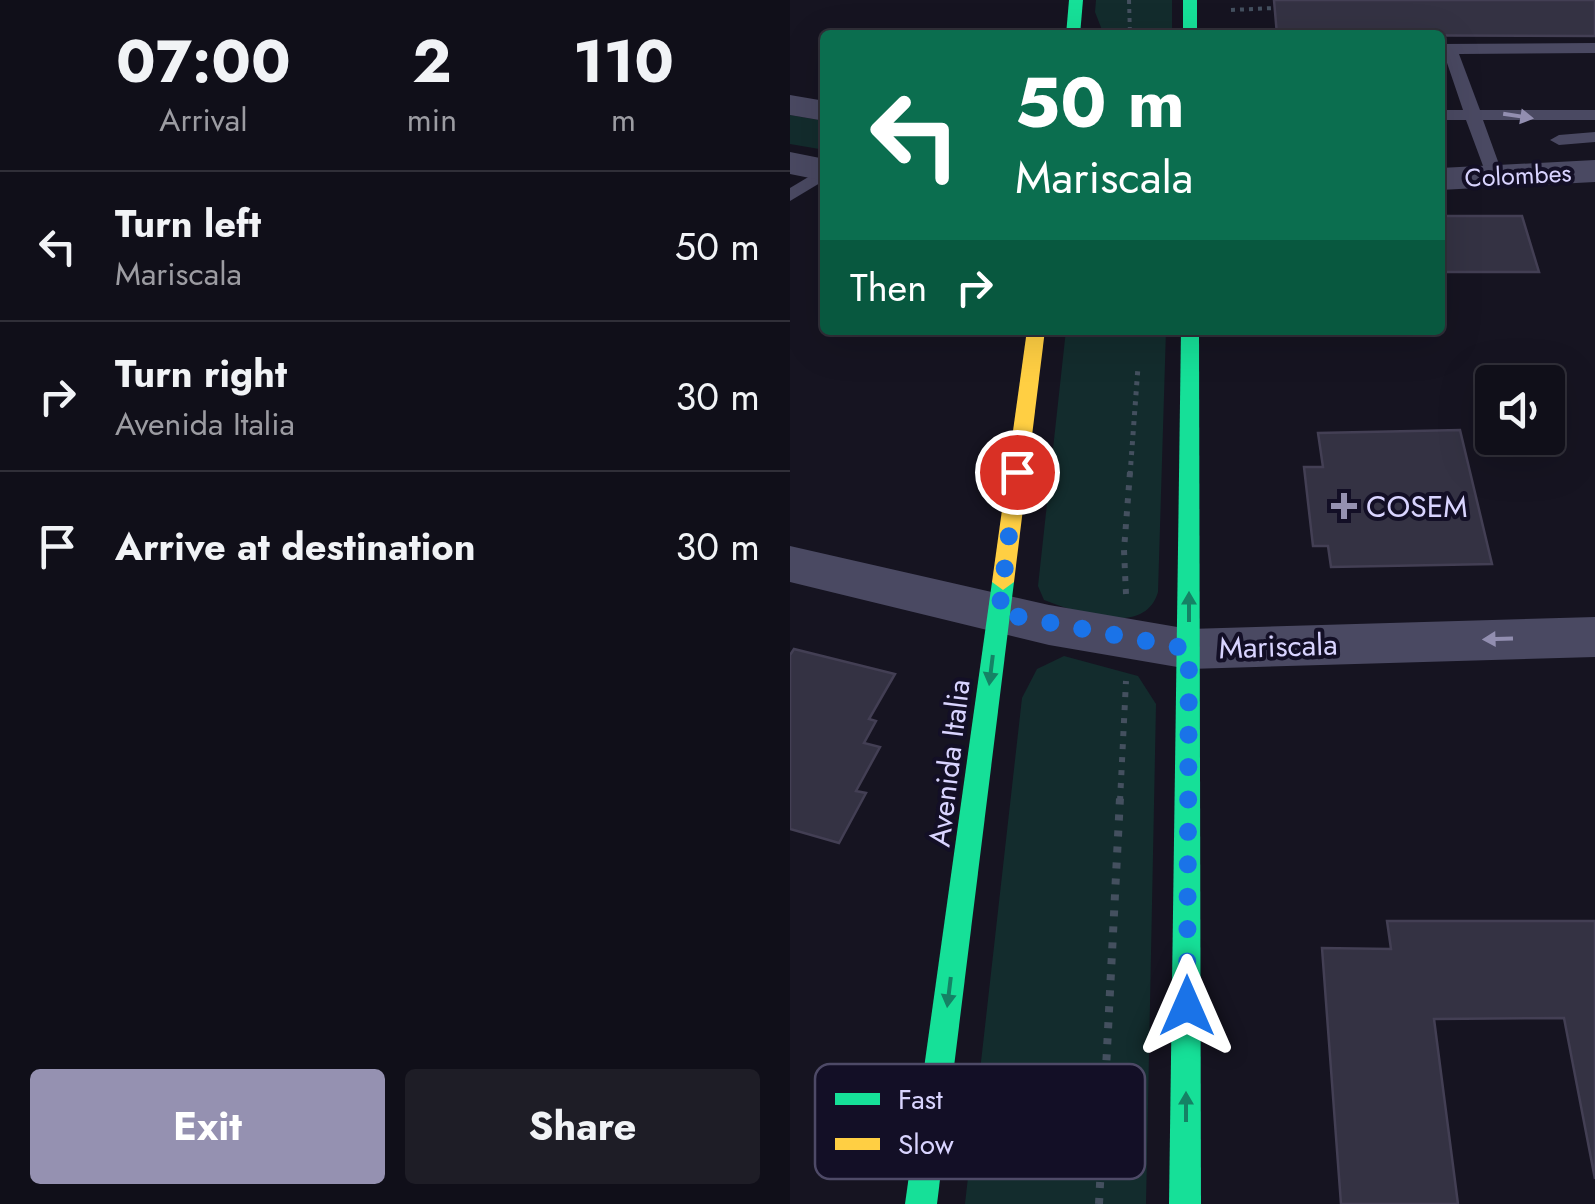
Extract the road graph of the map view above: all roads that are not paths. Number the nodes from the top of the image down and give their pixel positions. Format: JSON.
{"nodes":[{"id":1,"x":1076,"y":0,"type":"edge"},
{"id":2,"x":1190,"y":0,"type":"edge"},
{"id":3,"x":1073,"y":30,"type":"edge"},
{"id":4,"x":1190,"y":30,"type":"edge"},
{"id":5,"x":1595,"y":48,"type":"edge"},
{"id":6,"x":1445,"y":49,"type":"edge"},
{"id":7,"x":790,"y":105,"type":"edge"},
{"id":8,"x":820,"y":110,"type":"edge"},
{"id":9,"x":1470,"y":114,"type":"junction"},
{"id":10,"x":1445,"y":115,"type":"edge"},
{"id":11,"x":1595,"y":115,"type":"edge"},
{"id":12,"x":1595,"y":137,"type":"edge"},
{"id":13,"x":1559,"y":140,"type":"dead end"},
{"id":14,"x":790,"y":163,"type":"edge"},
{"id":15,"x":820,"y":170,"type":"edge"},
{"id":16,"x":1595,"y":171,"type":"edge"},
{"id":17,"x":820,"y":175,"type":"edge"},
{"id":18,"x":1445,"y":178,"type":"edge"},
{"id":19,"x":1495,"y":178,"type":"junction"},
{"id":20,"x":790,"y":196,"type":"edge"},
{"id":21,"x":1035,"y":335,"type":"edge"},
{"id":22,"x":1190,"y":335,"type":"edge"},
{"id":23,"x":790,"y":564,"type":"edge"},
{"id":24,"x":999,"y":613,"type":"junction"},
{"id":25,"x":1595,"y":636,"type":"edge"},
{"id":26,"x":1189,"y":649,"type":"junction"},
{"id":27,"x":939,"y":1064,"type":"edge"},
{"id":28,"x":924,"y":1179,"type":"edge"},
{"id":29,"x":921,"y":1204,"type":"edge"},
{"id":30,"x":1186,"y":1204,"type":"edge"}],
"edges":[{"from":1,"to":3,"type":"main road"},
{"from":2,"to":4,"type":"main road"},
{"from":5,"to":6,"type":"lane"},
{"from":6,"to":9,"type":"lane"},
{"from":7,"to":8,"type":"street"},
{"from":9,"to":10,"type":"lane"},
{"from":9,"to":11,"type":"lane","one_way":true},
{"from":9,"to":19,"type":"lane"},
{"from":12,"to":13,"type":"lane"},
{"from":14,"to":15,"type":"street"},
{"from":16,"to":19,"type":"street","name":"Colombes"},
{"from":17,"to":20,"type":"lane"},
{"from":18,"to":19,"type":"street","name":"Colombes"},
{"from":21,"to":24,"type":"main road","name":"Avenida Italia"},
{"from":26,"to":22,"type":"main road","one_way":true},
{"from":23,"to":24,"type":"street","name":"Mariscala"},
{"from":24,"to":26,"type":"street","name":"Mariscala"},
{"from":24,"to":27,"type":"main road","name":"Avenida Italia","one_way":true},
{"from":25,"to":26,"type":"street","name":"Mariscala","one_way":true},
{"from":30,"to":26,"type":"main road","one_way":true},
{"from":28,"to":29,"type":"main road","name":"Avenida Italia","one_way":true}]}
